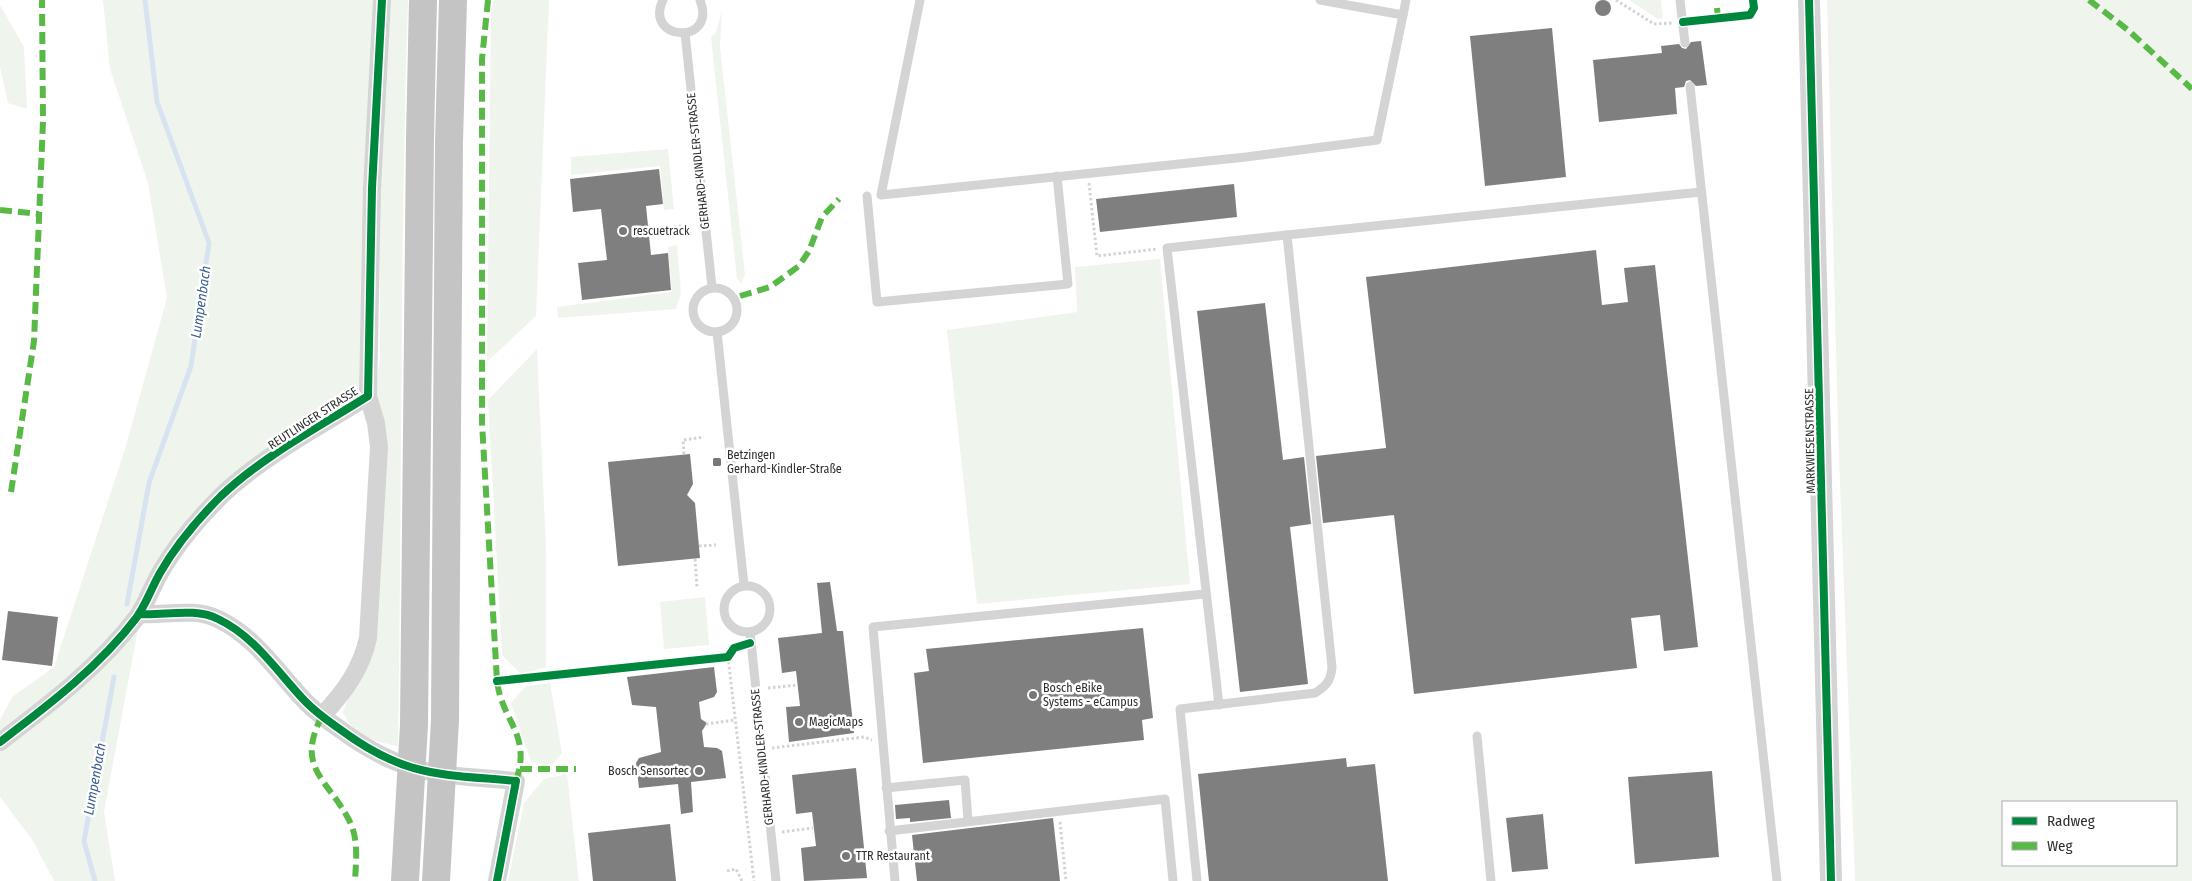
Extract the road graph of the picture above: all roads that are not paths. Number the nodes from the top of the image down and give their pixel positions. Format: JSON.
{"nodes":[{"id":1,"x":382,"y":0,"type":"edge"},
{"id":2,"x":424,"y":0,"type":"edge"},
{"id":3,"x":453,"y":0,"type":"edge"},
{"id":4,"x":663,"y":0,"type":"edge"},
{"id":5,"x":700,"y":0,"type":"edge"},
{"id":6,"x":920,"y":0,"type":"edge"},
{"id":7,"x":1320,"y":0,"type":"edge"},
{"id":8,"x":1406,"y":0,"type":"edge"},
{"id":9,"x":1680,"y":0,"type":"edge"},
{"id":10,"x":1809,"y":0,"type":"edge"},
{"id":11,"x":1403,"y":15,"type":"junction"},
{"id":12,"x":685,"y":34,"type":"junction"},
{"id":13,"x":1685,"y":43,"type":"dead end"},
{"id":14,"x":1690,"y":86,"type":"dead end"},
{"id":15,"x":1057,"y":176,"type":"junction"},
{"id":16,"x":1701,"y":192,"type":"junction"},
{"id":17,"x":867,"y":196,"type":"dead end"},
{"id":18,"x":1287,"y":235,"type":"junction"},
{"id":19,"x":712,"y":288,"type":"junction"},
{"id":20,"x":717,"y":332,"type":"junction"},
{"id":21,"x":368,"y":396,"type":"junction"},
{"id":22,"x":744,"y":585,"type":"junction"},
{"id":23,"x":1205,"y":594,"type":"junction"},
{"id":24,"x":139,"y":614,"type":"junction"},
{"id":25,"x":750,"y":632,"type":"junction"},
{"id":26,"x":1219,"y":705,"type":"junction"},
{"id":27,"x":322,"y":716,"type":"junction"},
{"id":28,"x":1477,"y":736,"type":"dead end"},
{"id":29,"x":0,"y":742,"type":"edge"},
{"id":30,"x":886,"y":788,"type":"junction"},
{"id":31,"x":968,"y":821,"type":"junction"},
{"id":32,"x":889,"y":830,"type":"junction"},
{"id":33,"x":405,"y":881,"type":"edge"},
{"id":34,"x":436,"y":881,"type":"edge"},
{"id":35,"x":497,"y":881,"type":"edge"},
{"id":36,"x":776,"y":881,"type":"edge"},
{"id":37,"x":895,"y":881,"type":"edge"},
{"id":38,"x":1173,"y":881,"type":"edge"},
{"id":39,"x":1197,"y":881,"type":"edge"},
{"id":40,"x":1491,"y":881,"type":"edge"},
{"id":41,"x":1777,"y":881,"type":"edge"},
{"id":42,"x":1831,"y":881,"type":"edge"}],
"edges":[{"from":1,"to":21,"type":"street","name":"REUTLINGER STRASSE"},
{"from":2,"to":33,"type":"highway"},
{"from":3,"to":34,"type":"highway"},
{"from":4,"to":12,"type":"lane"},
{"from":5,"to":12,"type":"lane"},
{"from":6,"to":15,"type":"lane"},
{"from":7,"to":11,"type":"lane"},
{"from":8,"to":11,"type":"lane"},
{"from":9,"to":13,"type":"lane"},
{"from":10,"to":42,"type":"street","name":"MARKWIESENSTRASSE"},
{"from":11,"to":15,"type":"lane"},
{"from":12,"to":19,"type":"lane","name":"GERHARD-KINDLER-STRASSE"},
{"from":14,"to":16,"type":"lane"},
{"from":15,"to":17,"type":"lane"},
{"from":16,"to":18,"type":"lane"},
{"from":16,"to":41,"type":"lane"},
{"from":18,"to":23,"type":"lane"},
{"from":18,"to":26,"type":"lane"},
{"from":19,"to":20,"type":"lane"},
{"from":19,"to":20,"type":"lane"},
{"from":20,"to":22,"type":"lane"},
{"from":21,"to":24,"type":"street","name":"REUTLINGER STRASSE"},
{"from":21,"to":27,"type":"street"},
{"from":22,"to":25,"type":"lane"},
{"from":22,"to":25,"type":"lane"},
{"from":23,"to":26,"type":"lane"},
{"from":23,"to":30,"type":"lane"},
{"from":24,"to":27,"type":"street"},
{"from":24,"to":29,"type":"street","name":"REUTLINGER STRASSE"},
{"from":25,"to":36,"type":"lane","name":"GERHARD-KINDLER-STRASSE"},
{"from":26,"to":39,"type":"lane"},
{"from":27,"to":35,"type":"street"},
{"from":28,"to":40,"type":"lane"},
{"from":30,"to":31,"type":"lane"},
{"from":30,"to":32,"type":"lane"},
{"from":31,"to":32,"type":"lane"},
{"from":31,"to":38,"type":"lane"},
{"from":32,"to":37,"type":"lane"}]}
